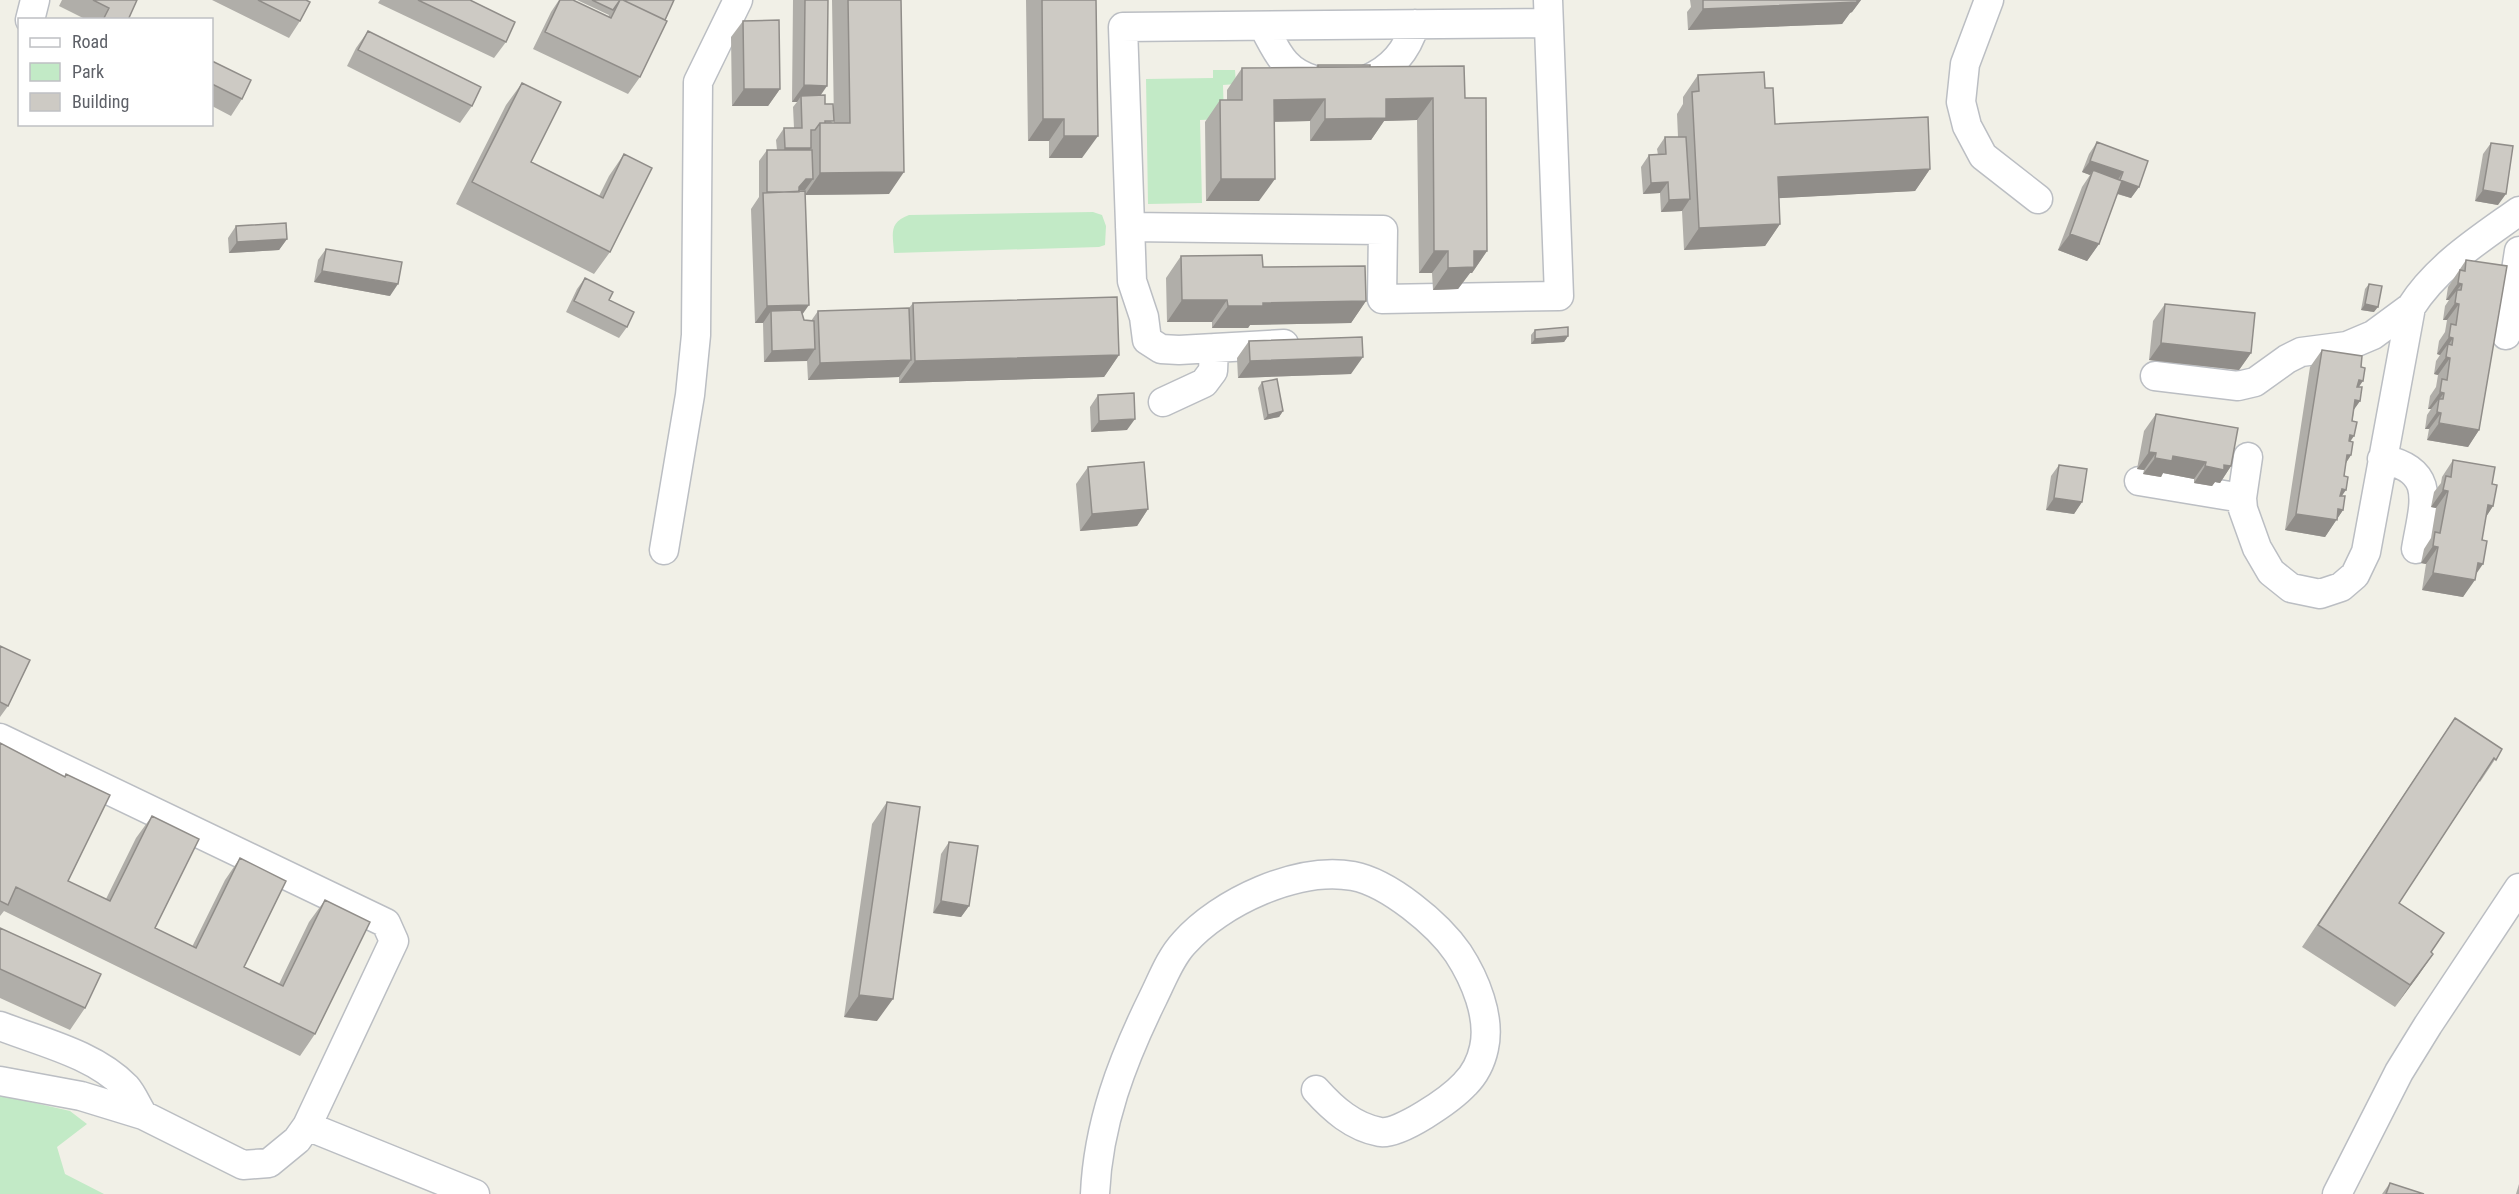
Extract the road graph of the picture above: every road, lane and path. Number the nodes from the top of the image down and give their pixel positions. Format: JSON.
{"nodes":[{"id":1,"x":36,"y":0,"type":"edge"},
{"id":2,"x":738,"y":0,"type":"edge"},
{"id":3,"x":1989,"y":0,"type":"edge"},
{"id":4,"x":1548,"y":12,"type":"edge"},
{"id":5,"x":31,"y":18,"type":"edge"},
{"id":6,"x":1415,"y":24,"type":"junction"},
{"id":7,"x":1263,"y":26,"type":"junction"},
{"id":8,"x":1314,"y":80,"type":"edge"},
{"id":9,"x":1366,"y":80,"type":"edge"},
{"id":10,"x":2038,"y":199,"type":"dead end"},
{"id":11,"x":2519,"y":211,"type":"edge"},
{"id":12,"x":1130,"y":227,"type":"junction"},
{"id":13,"x":2519,"y":251,"type":"edge"},
{"id":14,"x":2411,"y":308,"type":"junction"},
{"id":15,"x":2506,"y":335,"type":"dead end"},
{"id":16,"x":1309,"y":343,"type":"edge"},
{"id":17,"x":1214,"y":348,"type":"junction"},
{"id":18,"x":2155,"y":376,"type":"dead end"},
{"id":19,"x":1163,"y":402,"type":"dead end"},
{"id":20,"x":2248,"y":458,"type":"dead end"},
{"id":21,"x":2382,"y":459,"type":"junction"},
{"id":22,"x":2139,"y":481,"type":"dead end"},
{"id":23,"x":2242,"y":498,"type":"junction"},
{"id":24,"x":2416,"y":549,"type":"dead end"},
{"id":25,"x":664,"y":550,"type":"dead end"},
{"id":26,"x":0,"y":738,"type":"edge"},
{"id":27,"x":2519,"y":888,"type":"edge"},
{"id":28,"x":0,"y":1026,"type":"edge"},
{"id":29,"x":0,"y":1082,"type":"edge"},
{"id":30,"x":1316,"y":1090,"type":"dead end"},
{"id":31,"x":143,"y":1115,"type":"junction"},
{"id":32,"x":307,"y":1126,"type":"junction"},
{"id":33,"x":475,"y":1194,"type":"edge"},
{"id":34,"x":1095,"y":1194,"type":"edge"},
{"id":35,"x":2337,"y":1194,"type":"edge"}],
"edges":[{"from":1,"to":5,"type":"street"},
{"from":2,"to":25,"type":"street"},
{"from":3,"to":10,"type":"street"},
{"from":4,"to":6,"type":"street"},
{"from":4,"to":12,"type":"street"},
{"from":6,"to":7,"type":"street"},
{"from":6,"to":9,"type":"street"},
{"from":7,"to":8,"type":"street"},
{"from":7,"to":12,"type":"street"},
{"from":11,"to":14,"type":"street"},
{"from":12,"to":17,"type":"street"},
{"from":13,"to":15,"type":"street"},
{"from":14,"to":18,"type":"street"},
{"from":14,"to":21,"type":"street"},
{"from":16,"to":17,"type":"street"},
{"from":17,"to":19,"type":"street"},
{"from":20,"to":23,"type":"street"},
{"from":21,"to":23,"type":"street"},
{"from":21,"to":24,"type":"street"},
{"from":22,"to":23,"type":"street"},
{"from":26,"to":32,"type":"street"},
{"from":27,"to":35,"type":"street"},
{"from":28,"to":31,"type":"street"},
{"from":29,"to":31,"type":"street"},
{"from":30,"to":34,"type":"street"},
{"from":31,"to":32,"type":"street"},
{"from":32,"to":33,"type":"street"}]}
